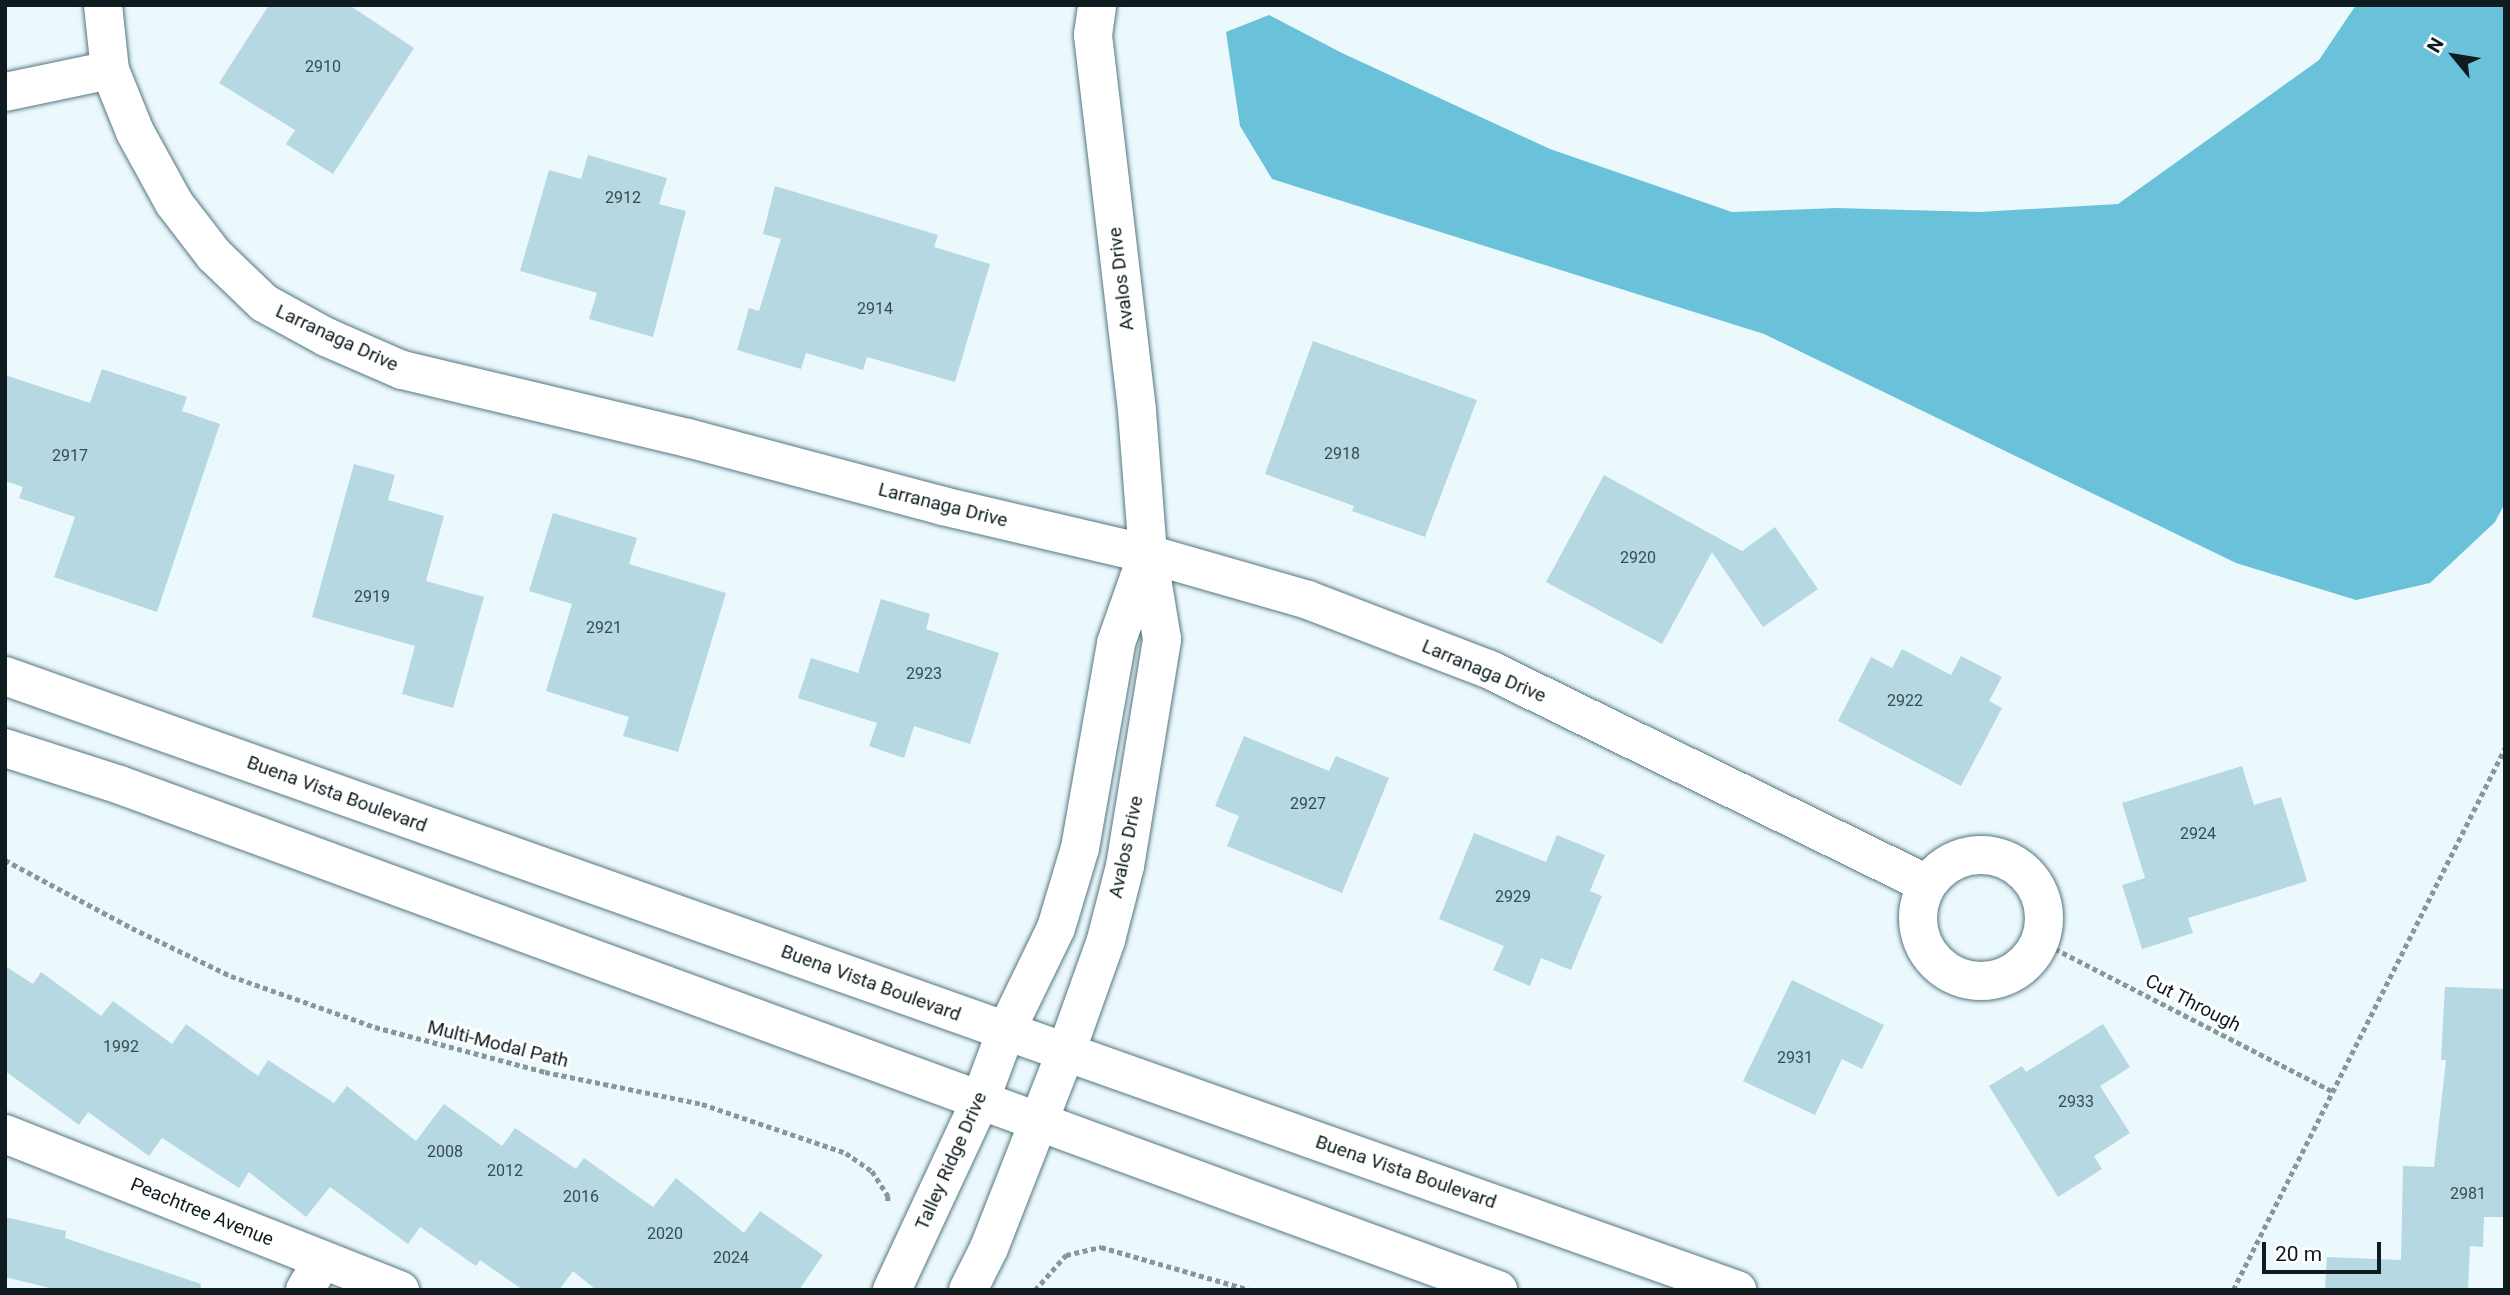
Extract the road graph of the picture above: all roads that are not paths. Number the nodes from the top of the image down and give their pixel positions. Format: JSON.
{"nodes":[{"id":1,"x":103,"y":5,"type":"edge"},
{"id":2,"x":1097,"y":5,"type":"edge"},
{"id":3,"x":110,"y":70,"type":"junction"},
{"id":4,"x":5,"y":92,"type":"edge"},
{"id":5,"x":1148,"y":554,"type":"junction"},
{"id":6,"x":5,"y":676,"type":"edge"},
{"id":7,"x":5,"y":748,"type":"edge"},
{"id":8,"x":1927,"y":884,"type":"junction"},
{"id":9,"x":1006,"y":1031,"type":"junction"},
{"id":10,"x":1066,"y":1052,"type":"junction"},
{"id":11,"x":980,"y":1101,"type":"junction"},
{"id":12,"x":1040,"y":1122,"type":"junction"},
{"id":13,"x":5,"y":1134,"type":"edge"},
{"id":14,"x":313,"y":1275,"type":"edge"},
{"id":15,"x":400,"y":1290,"type":"edge"},
{"id":16,"x":892,"y":1290,"type":"edge"},
{"id":17,"x":968,"y":1290,"type":"edge"},
{"id":18,"x":1498,"y":1290,"type":"edge"},
{"id":19,"x":1737,"y":1290,"type":"edge"}],
"edges":[{"from":1,"to":3,"type":"street","name":"Larranaga Drive"},
{"from":2,"to":5,"type":"street","name":"Avalos Drive"},
{"from":3,"to":4,"type":"street"},
{"from":3,"to":5,"type":"street","name":"Larranaga Drive"},
{"from":5,"to":8,"type":"street","name":"Larranaga Drive"},
{"from":5,"to":9,"type":"street","name":"Avalos Drive"},
{"from":5,"to":10,"type":"street","name":"Avalos Drive"},
{"from":6,"to":9,"type":"street","name":"Buena Vista Boulevard"},
{"from":7,"to":11,"type":"street"},
{"from":8,"to":8,"type":"street"},
{"from":9,"to":10,"type":"street","name":"Buena Vista Boulevard"},
{"from":9,"to":11,"type":"street","name":"Talley Ridge Drive"},
{"from":10,"to":12,"type":"street"},
{"from":10,"to":19,"type":"street","name":"Buena Vista Boulevard"},
{"from":11,"to":12,"type":"street"},
{"from":11,"to":16,"type":"street","name":"Talley Ridge Drive"},
{"from":12,"to":17,"type":"street"},
{"from":12,"to":18,"type":"street"},
{"from":13,"to":14,"type":"street","name":"Peachtree Avenue"},
{"from":14,"to":15,"type":"street","name":"Peachtree Avenue"}]}
